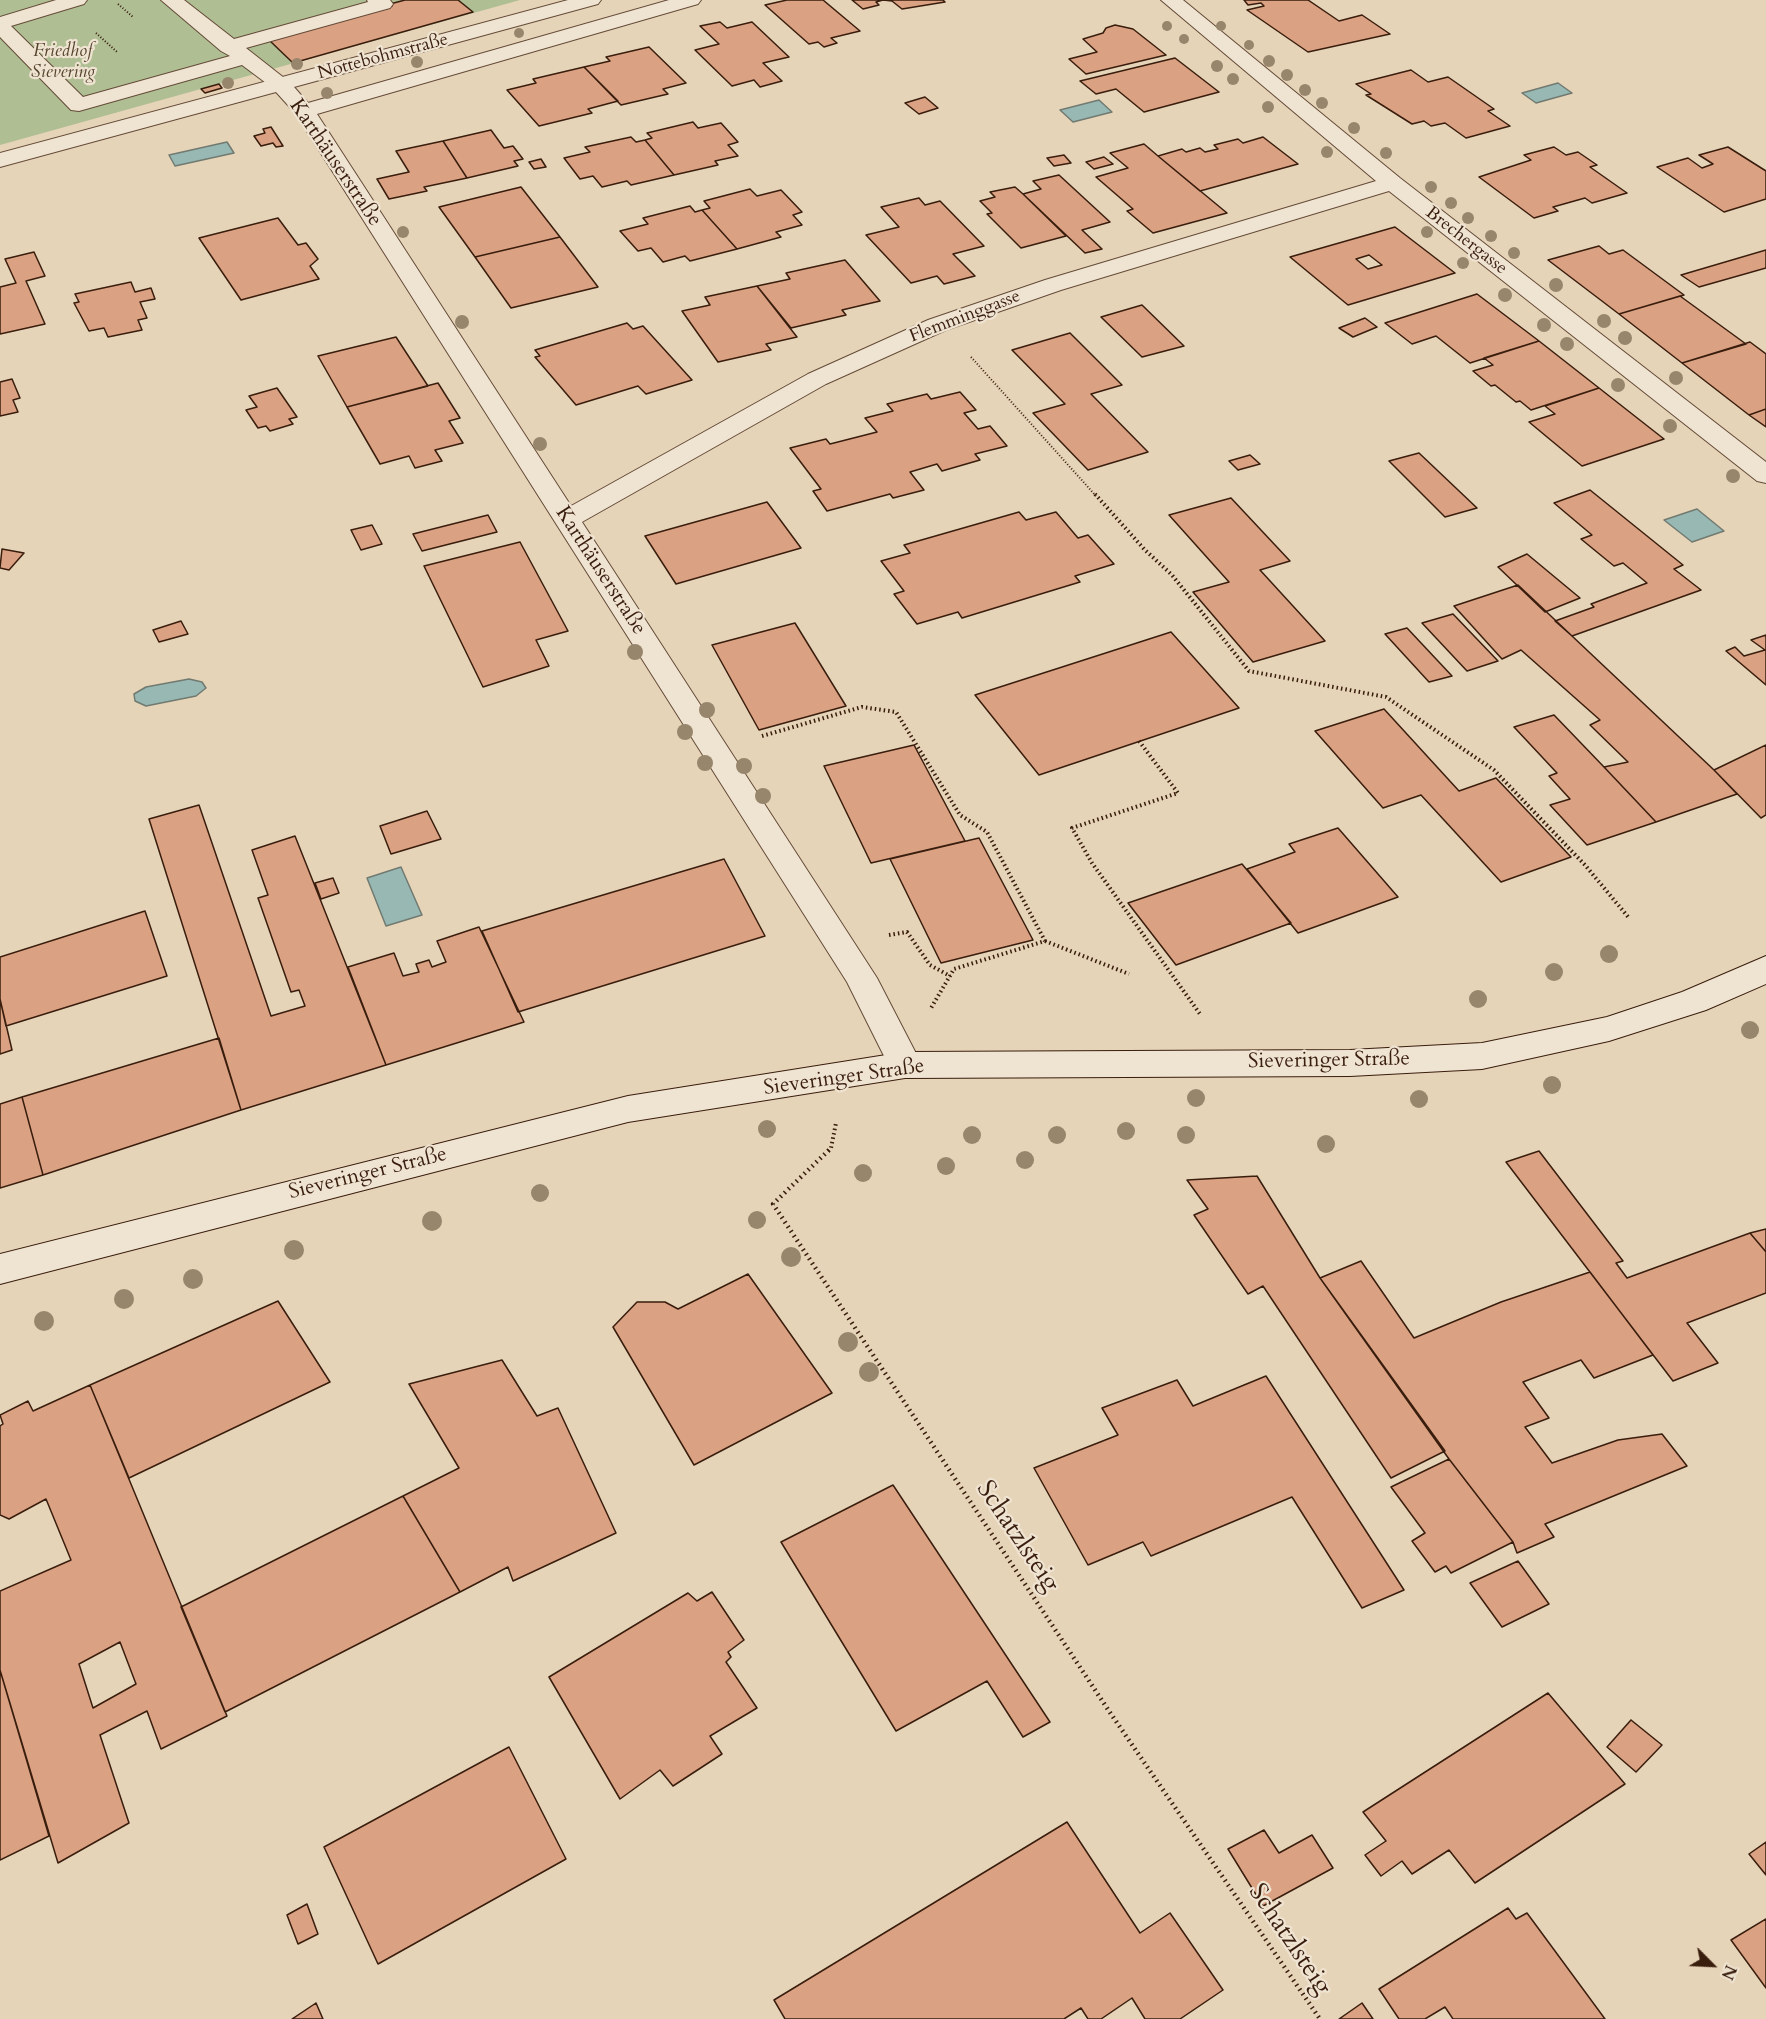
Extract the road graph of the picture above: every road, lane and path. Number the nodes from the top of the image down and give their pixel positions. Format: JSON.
{"nodes":[{"id":1,"x":171,"y":0,"type":"edge"},
{"id":2,"x":377,"y":0,"type":"edge"},
{"id":3,"x":591,"y":0,"type":"edge"},
{"id":4,"x":691,"y":0,"type":"edge"},
{"id":5,"x":1171,"y":0,"type":"edge"},
{"id":6,"x":70,"y":2,"type":"edge"},
{"id":7,"x":0,"y":24,"type":"edge"},
{"id":8,"x":236,"y":53,"type":"junction"},
{"id":9,"x":153,"y":84,"type":"junction"},
{"id":10,"x":281,"y":85,"type":"junction"},
{"id":11,"x":304,"y":111,"type":"junction"},
{"id":12,"x":0,"y":160,"type":"edge"},
{"id":13,"x":1392,"y":183,"type":"junction"},
{"id":14,"x":966,"y":352,"type":"dead end"},
{"id":15,"x":1766,"y":475,"type":"edge"},
{"id":16,"x":567,"y":519,"type":"junction"},
{"id":17,"x":752,"y":739,"type":"dead end"},
{"id":18,"x":1139,"y":741,"type":"dead end"},
{"id":19,"x":1629,"y":918,"type":"dead end"},
{"id":20,"x":886,"y":935,"type":"dead end"},
{"id":21,"x":1045,"y":941,"type":"junction"},
{"id":22,"x":1766,"y":968,"type":"edge"},
{"id":23,"x":1129,"y":974,"type":"dead end"},
{"id":24,"x":950,"y":976,"type":"junction"},
{"id":25,"x":1200,"y":1014,"type":"dead end"},
{"id":26,"x":927,"y":1015,"type":"dead end"},
{"id":27,"x":905,"y":1065,"type":"junction"},
{"id":28,"x":845,"y":1075,"type":"junction"},
{"id":29,"x":0,"y":1269,"type":"edge"},
{"id":30,"x":1320,"y":2019,"type":"edge"}],
"edges":[{"from":1,"to":8,"type":"street","name":"Karthäuserstraße"},
{"from":2,"to":8,"type":"street"},
{"from":3,"to":10,"type":"street","name":"Nottebohmstraße"},
{"from":4,"to":11,"type":"street","name":"Nottebohmstraße"},
{"from":5,"to":13,"type":"street","name":"Brechergasse"},
{"from":6,"to":7,"type":"street"},
{"from":6,"to":9,"type":"path"},
{"from":7,"to":9,"type":"street"},
{"from":8,"to":9,"type":"street"},
{"from":8,"to":10,"type":"street","name":"Karthäuserstraße"},
{"from":10,"to":11,"type":"street","name":"Karthäuserstraße"},
{"from":10,"to":12,"type":"street","name":"Nottebohmstraße"},
{"from":11,"to":16,"type":"street","name":"Karthäuserstraße"},
{"from":13,"to":15,"type":"street","name":"Brechergasse"},
{"from":13,"to":16,"type":"street","name":"Flemminggasse"},
{"from":14,"to":19,"type":"path"},
{"from":16,"to":27,"type":"street","name":"Karthäuserstraße"},
{"from":17,"to":21,"type":"path"},
{"from":18,"to":25,"type":"path"},
{"from":20,"to":24,"type":"path"},
{"from":21,"to":23,"type":"path"},
{"from":21,"to":24,"type":"path"},
{"from":22,"to":27,"type":"street","name":"Sieveringer Straße"},
{"from":24,"to":26,"type":"path"},
{"from":27,"to":28,"type":"street","name":"Sieveringer Straße"},
{"from":28,"to":29,"type":"street","name":"Sieveringer Straße"},
{"from":28,"to":30,"type":"path","name":"Schatzlsteig"}]}
